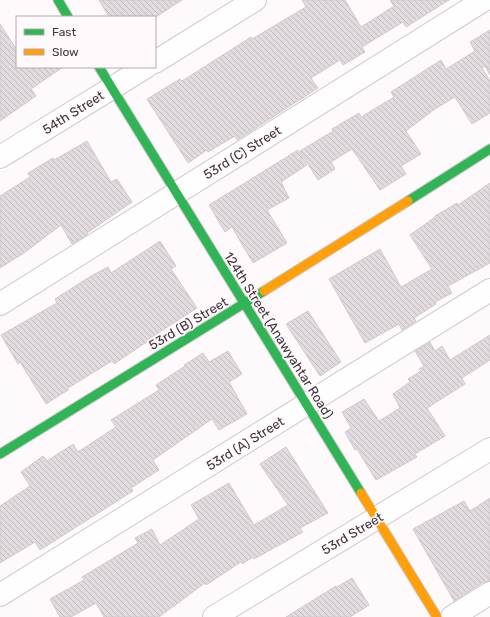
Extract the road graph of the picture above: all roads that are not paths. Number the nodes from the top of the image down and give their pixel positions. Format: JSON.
{"nodes":[{"id":1,"x":58,"y":0,"type":"edge"},
{"id":2,"x":255,"y":0,"type":"edge"},
{"id":3,"x":484,"y":0,"type":"edge"},
{"id":4,"x":67,"y":16,"type":"edge"},
{"id":5,"x":156,"y":61,"type":"edge"},
{"id":6,"x":100,"y":68,"type":"edge"},
{"id":7,"x":144,"y":68,"type":"edge"},
{"id":8,"x":112,"y":88,"type":"junction"},
{"id":9,"x":490,"y":149,"type":"edge"},
{"id":10,"x":0,"y":157,"type":"edge"},
{"id":11,"x":176,"y":193,"type":"junction"},
{"id":12,"x":490,"y":290,"type":"edge"},
{"id":13,"x":0,"y":304,"type":"edge"},
{"id":14,"x":244,"y":304,"type":"junction"},
{"id":15,"x":306,"y":405,"type":"junction"},
{"id":16,"x":490,"y":449,"type":"edge"},
{"id":17,"x":0,"y":454,"type":"edge"},
{"id":18,"x":376,"y":518,"type":"junction"},
{"id":19,"x":490,"y":594,"type":"edge"},
{"id":20,"x":0,"y":595,"type":"edge"},
{"id":21,"x":214,"y":617,"type":"edge"},
{"id":22,"x":437,"y":617,"type":"edge"},
{"id":23,"x":452,"y":617,"type":"edge"}],
"edges":[{"from":1,"to":4,"type":"street"},
{"from":2,"to":5,"type":"street"},
{"from":3,"to":11,"type":"street","name":"53rd (C) Street"},
{"from":6,"to":8,"type":"street","name":"124th Street (Anawyahtar Road)"},
{"from":7,"to":8,"type":"street","name":"54th Street"},
{"from":8,"to":10,"type":"street","name":"54th Street"},
{"from":8,"to":11,"type":"street","name":"124th Street (Anawyahtar Road)"},
{"from":9,"to":14,"type":"street","name":"53rd (B) Street"},
{"from":11,"to":13,"type":"street","name":"53rd (C) Street"},
{"from":11,"to":14,"type":"street","name":"124th Street (Anawyahtar Road)"},
{"from":12,"to":15,"type":"street","name":"53rd (A) Street"},
{"from":14,"to":15,"type":"street","name":"124th Street (Anawyahtar Road)"},
{"from":14,"to":17,"type":"street","name":"53rd (B) Street"},
{"from":15,"to":18,"type":"street","name":"124th Street (Anawyahtar Road)"},
{"from":15,"to":20,"type":"street","name":"53rd (A) Street"},
{"from":16,"to":18,"type":"street","name":"53rd Street"},
{"from":18,"to":21,"type":"street","name":"53rd Street"},
{"from":18,"to":22,"type":"street","name":"124th Street (Anawyahtar Road)"},
{"from":19,"to":23,"type":"street"}]}
